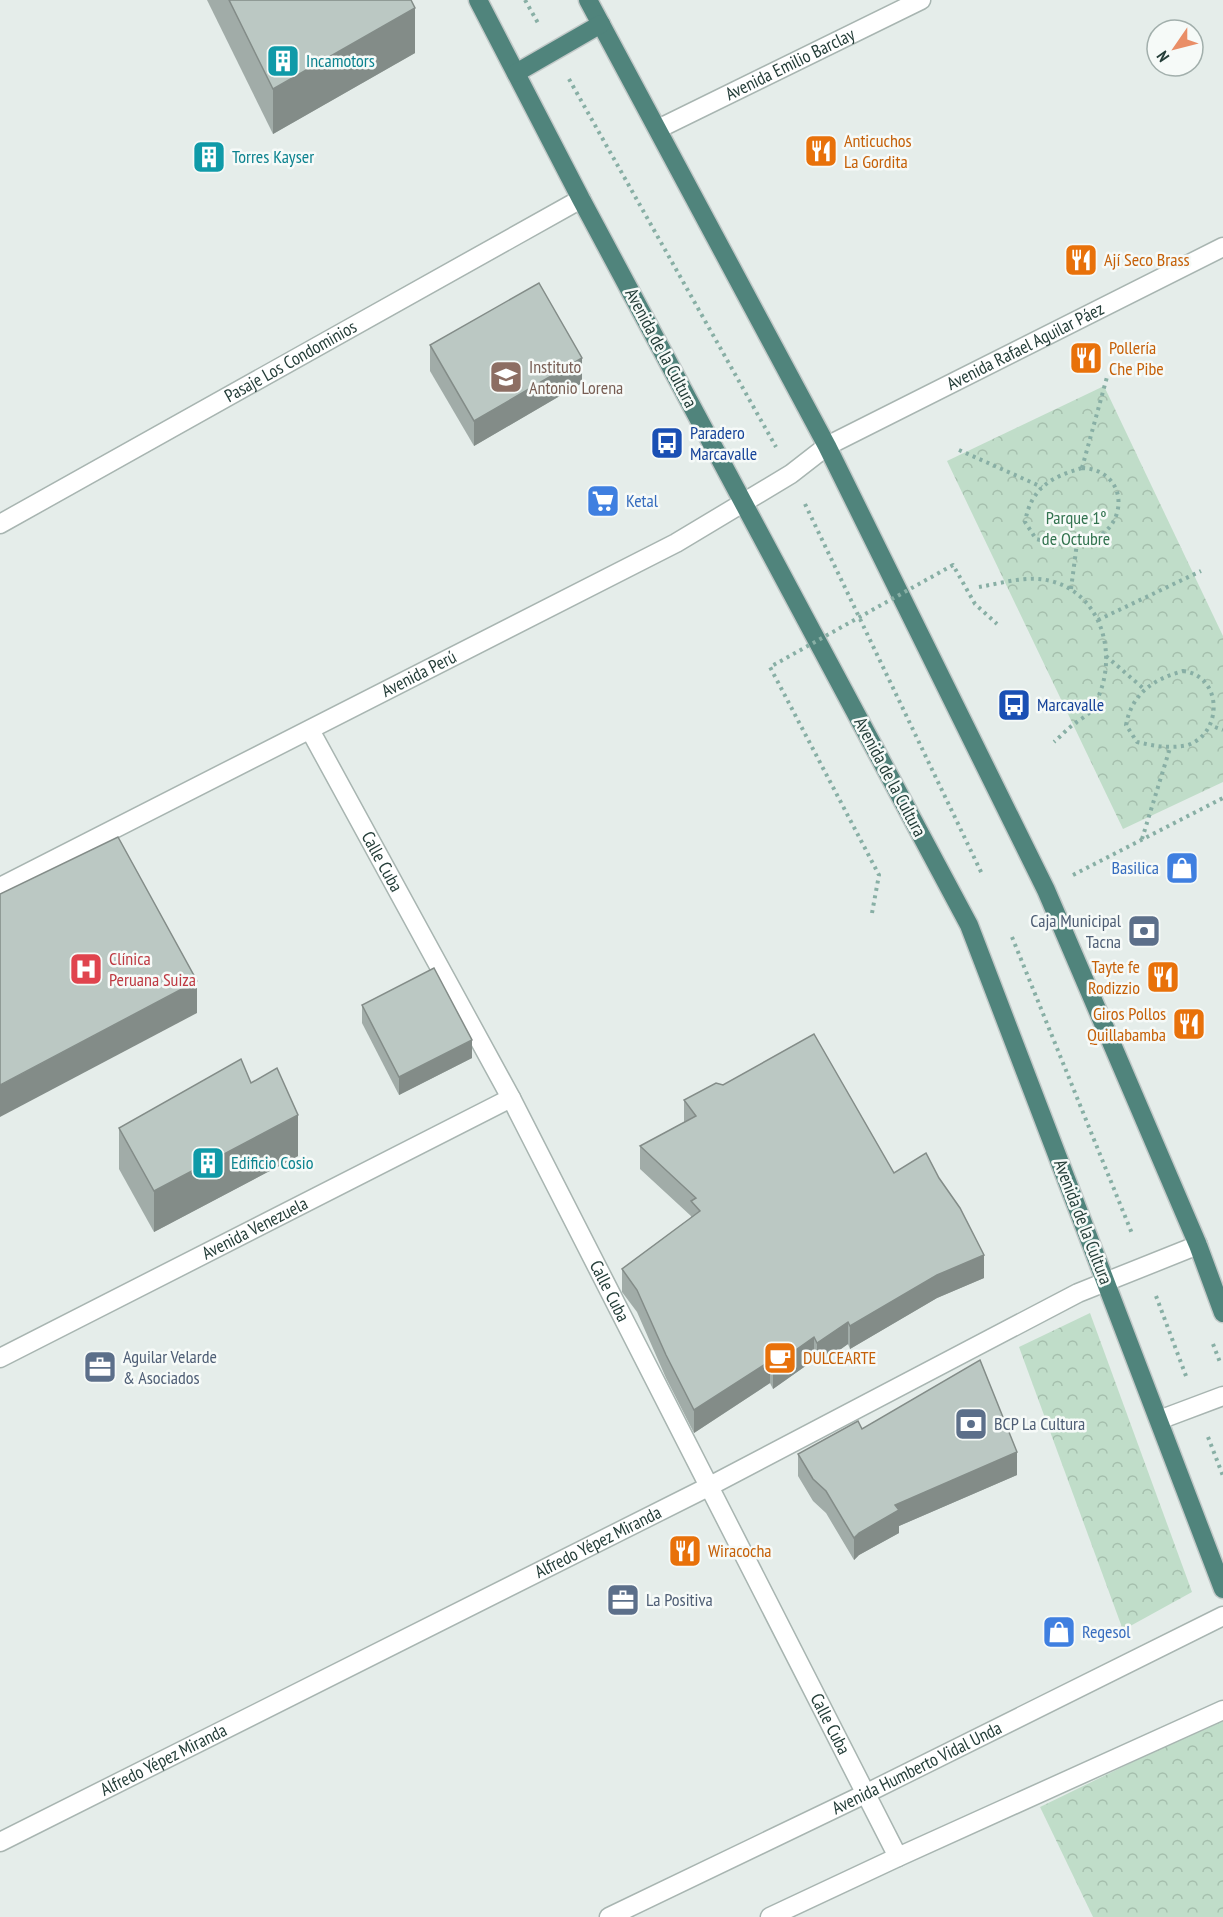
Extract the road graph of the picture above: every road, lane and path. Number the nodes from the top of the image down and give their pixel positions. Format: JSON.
{"nodes":[{"id":1,"x":478,"y":0,"type":"edge"},
{"id":2,"x":588,"y":0,"type":"edge"},
{"id":3,"x":921,"y":0,"type":"edge"},
{"id":4,"x":601,"y":24,"type":"junction"},
{"id":5,"x":516,"y":73,"type":"junction"},
{"id":6,"x":658,"y":129,"type":"junction"},
{"id":7,"x":581,"y":199,"type":"junction"},
{"id":8,"x":1223,"y":247,"type":"edge"},
{"id":9,"x":1107,"y":377,"type":"dead end"},
{"id":10,"x":827,"y":446,"type":"junction"},
{"id":11,"x":959,"y":450,"type":"dead end"},
{"id":12,"x":1082,"y":468,"type":"junction"},
{"id":13,"x":1042,"y":487,"type":"junction"},
{"id":14,"x":743,"y":503,"type":"junction"},
{"id":15,"x":0,"y":524,"type":"edge"},
{"id":16,"x":1077,"y":543,"type":"junction"},
{"id":17,"x":1201,"y":571,"type":"dead end"},
{"id":18,"x":979,"y":587,"type":"dead end"},
{"id":19,"x":1071,"y":589,"type":"junction"},
{"id":20,"x":1098,"y":620,"type":"junction"},
{"id":21,"x":997,"y":624,"type":"dead end"},
{"id":22,"x":1106,"y":656,"type":"junction"},
{"id":23,"x":1215,"y":686,"type":"dead end"},
{"id":24,"x":1144,"y":690,"type":"junction"},
{"id":25,"x":1218,"y":719,"type":"dead end"},
{"id":26,"x":1215,"y":727,"type":"junction"},
{"id":27,"x":310,"y":730,"type":"junction"},
{"id":28,"x":1223,"y":730,"type":"edge"},
{"id":29,"x":1054,"y":742,"type":"dead end"},
{"id":30,"x":1170,"y":748,"type":"junction"},
{"id":31,"x":1223,"y":798,"type":"edge"},
{"id":32,"x":1142,"y":840,"type":"junction"},
{"id":33,"x":0,"y":887,"type":"edge"},
{"id":34,"x":1046,"y":890,"type":"junction"},
{"id":35,"x":872,"y":913,"type":"dead end"},
{"id":36,"x":511,"y":1098,"type":"junction"},
{"id":37,"x":1198,"y":1245,"type":"junction"},
{"id":38,"x":1106,"y":1281,"type":"junction"},
{"id":39,"x":1223,"y":1313,"type":"edge"},
{"id":40,"x":0,"y":1358,"type":"edge"},
{"id":41,"x":1223,"y":1396,"type":"edge"},
{"id":42,"x":1159,"y":1420,"type":"junction"},
{"id":43,"x":708,"y":1486,"type":"junction"},
{"id":44,"x":1223,"y":1589,"type":"edge"},
{"id":45,"x":1223,"y":1616,"type":"edge"},
{"id":46,"x":1223,"y":1710,"type":"edge"},
{"id":47,"x":865,"y":1794,"type":"junction"},
{"id":48,"x":0,"y":1842,"type":"edge"},
{"id":49,"x":898,"y":1857,"type":"junction"},
{"id":50,"x":614,"y":1916,"type":"edge"},
{"id":51,"x":770,"y":1917,"type":"edge"}],
"edges":[{"from":1,"to":5,"type":"highway","name":"Avenida de la Cultura"},
{"from":2,"to":4,"type":"highway"},
{"from":3,"to":6,"type":"street","name":"Avenida Emilio Barclay"},
{"from":4,"to":5,"type":"highway"},
{"from":4,"to":6,"type":"highway"},
{"from":5,"to":7,"type":"highway","name":"Avenida de la Cultura"},
{"from":6,"to":10,"type":"highway"},
{"from":7,"to":14,"type":"highway","name":"Avenida de la Cultura"},
{"from":7,"to":15,"type":"street","name":"Pasaje Los Condominios"},
{"from":8,"to":10,"type":"street","name":"Avenida Rafael Aguilar Páez"},
{"from":9,"to":12,"type":"path"},
{"from":10,"to":14,"type":"street","name":"Avenida Perú"},
{"from":10,"to":34,"type":"highway"},
{"from":11,"to":13,"type":"path"},
{"from":12,"to":13,"type":"path"},
{"from":12,"to":16,"type":"path"},
{"from":13,"to":16,"type":"path"},
{"from":14,"to":27,"type":"street","name":"Avenida Perú"},
{"from":14,"to":38,"type":"highway","name":"Avenida de la Cultura"},
{"from":16,"to":19,"type":"path"},
{"from":17,"to":20,"type":"path"},
{"from":18,"to":19,"type":"path"},
{"from":19,"to":20,"type":"path"},
{"from":20,"to":22,"type":"path"},
{"from":21,"to":35,"type":"path","bridge":true},
{"from":22,"to":24,"type":"path"},
{"from":22,"to":29,"type":"path"},
{"from":23,"to":24,"type":"path"},
{"from":24,"to":30,"type":"path"},
{"from":25,"to":26,"type":"path"},
{"from":26,"to":28,"type":"path"},
{"from":26,"to":30,"type":"path"},
{"from":27,"to":33,"type":"street","name":"Avenida Perú"},
{"from":27,"to":36,"type":"street","name":"Calle Cuba"},
{"from":30,"to":32,"type":"path"},
{"from":31,"to":32,"type":"path"},
{"from":32,"to":34,"type":"path"},
{"from":34,"to":37,"type":"highway"},
{"from":36,"to":40,"type":"street","name":"Avenida Venezuela"},
{"from":36,"to":43,"type":"street","name":"Calle Cuba"},
{"from":37,"to":38,"type":"street","name":"Alfredo Yépez Miranda"},
{"from":37,"to":39,"type":"highway"},
{"from":38,"to":42,"type":"highway","name":"Avenida de la Cultura"},
{"from":38,"to":43,"type":"street","name":"Alfredo Yépez Miranda"},
{"from":41,"to":42,"type":"street"},
{"from":42,"to":44,"type":"highway","name":"Avenida de la Cultura"},
{"from":43,"to":47,"type":"street","name":"Calle Cuba"},
{"from":43,"to":48,"type":"street","name":"Alfredo Yépez Miranda"},
{"from":45,"to":47,"type":"street","name":"Avenida Humberto Vidal Unda"},
{"from":46,"to":49,"type":"street"},
{"from":47,"to":49,"type":"street","name":"Calle Cuba"},
{"from":47,"to":50,"type":"street","name":"Avenida Humberto Vidal Unda"},
{"from":49,"to":51,"type":"street"}]}
